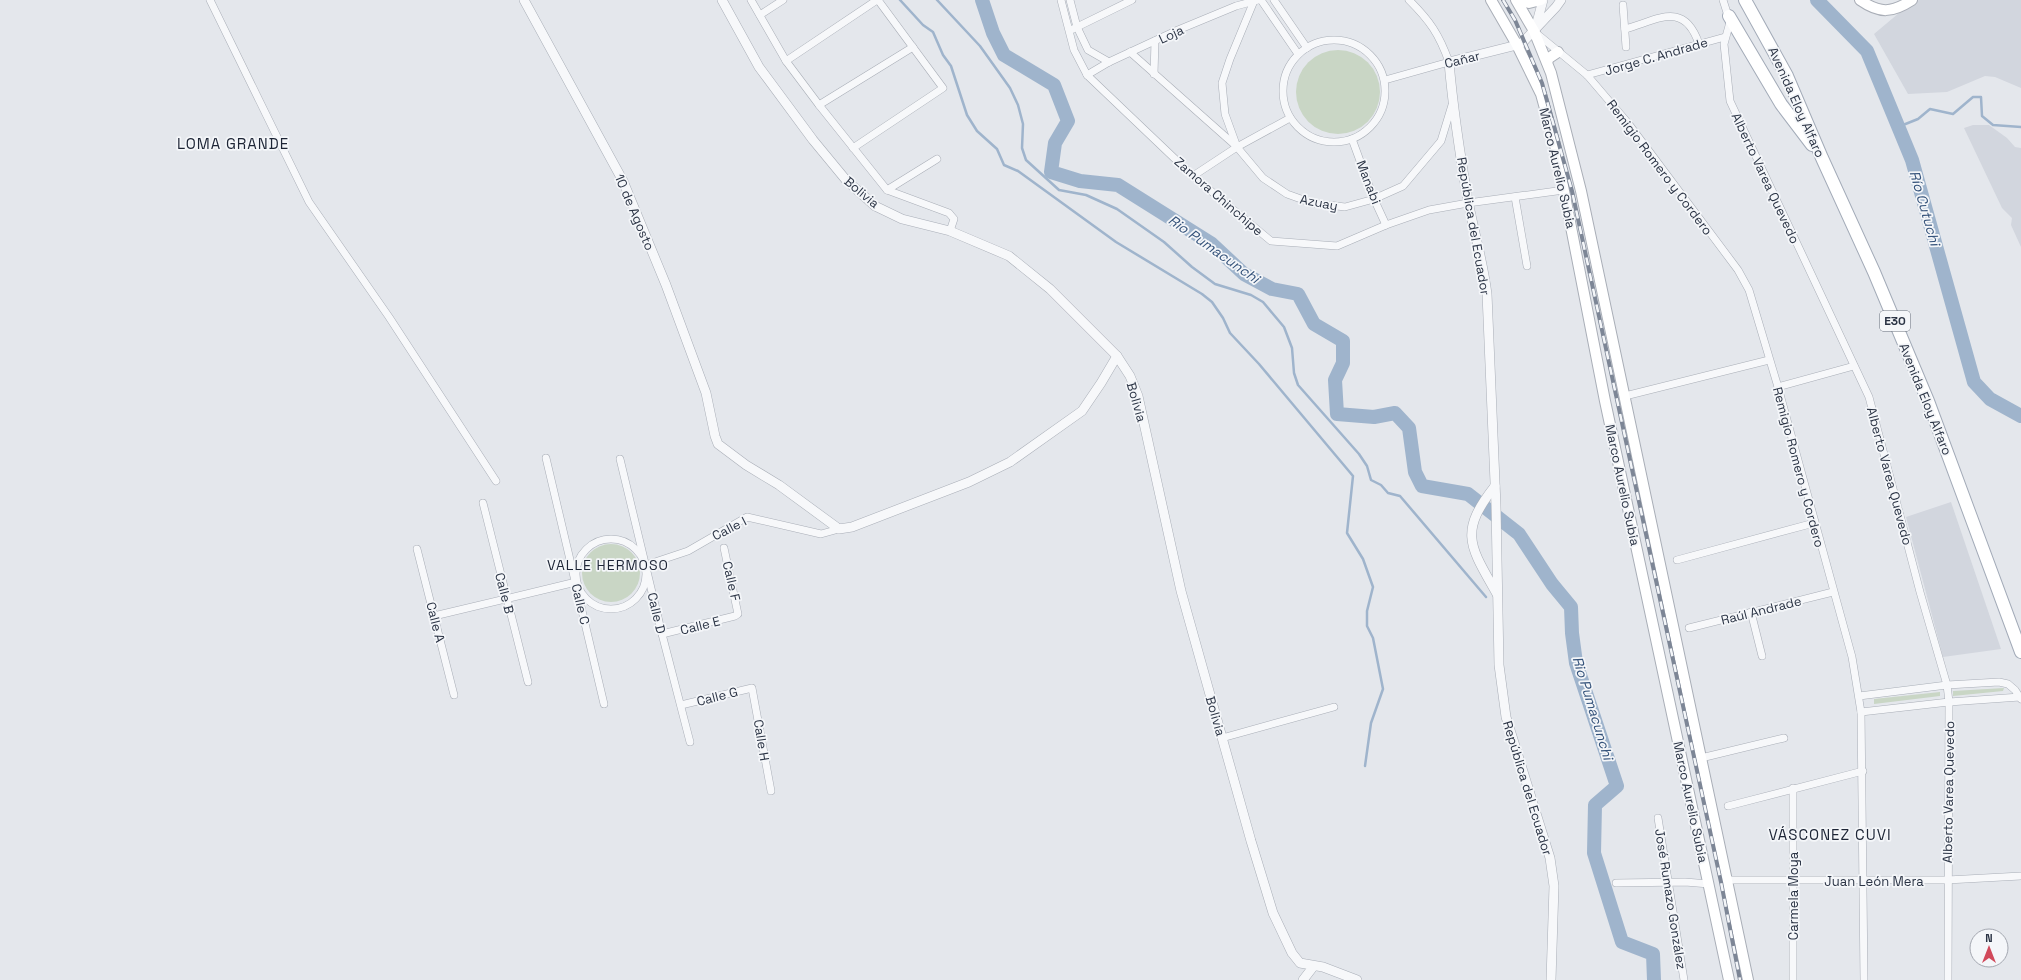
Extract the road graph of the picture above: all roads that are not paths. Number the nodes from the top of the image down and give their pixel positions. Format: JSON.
{"nodes":[{"id":1,"x":210,"y":0,"type":"edge"},
{"id":2,"x":524,"y":0,"type":"edge"},
{"id":3,"x":722,"y":0,"type":"edge"},
{"id":4,"x":751,"y":0,"type":"edge"},
{"id":5,"x":783,"y":0,"type":"edge"},
{"id":6,"x":877,"y":0,"type":"edge"},
{"id":7,"x":1061,"y":0,"type":"edge"},
{"id":8,"x":1070,"y":0,"type":"edge"},
{"id":9,"x":1132,"y":0,"type":"edge"},
{"id":10,"x":1258,"y":0,"type":"edge"},
{"id":11,"x":1274,"y":0,"type":"edge"},
{"id":12,"x":1409,"y":0,"type":"edge"},
{"id":13,"x":1491,"y":0,"type":"edge"},
{"id":14,"x":1516,"y":0,"type":"edge"},
{"id":15,"x":1542,"y":0,"type":"edge"},
{"id":16,"x":1561,"y":0,"type":"edge"},
{"id":17,"x":1723,"y":0,"type":"edge"},
{"id":18,"x":1745,"y":0,"type":"edge"},
{"id":19,"x":1860,"y":0,"type":"edge"},
{"id":20,"x":1912,"y":0,"type":"edge"},
{"id":21,"x":1623,"y":5,"type":"dead end"},
{"id":22,"x":760,"y":15,"type":"junction"},
{"id":23,"x":1730,"y":16,"type":"junction"},
{"id":24,"x":1077,"y":27,"type":"junction"},
{"id":25,"x":1625,"y":29,"type":"junction"},
{"id":26,"x":1069,"y":30,"type":"junction"},
{"id":27,"x":1534,"y":31,"type":"junction"},
{"id":28,"x":1725,"y":37,"type":"junction"},
{"id":29,"x":1155,"y":41,"type":"junction"},
{"id":30,"x":1699,"y":44,"type":"junction"},
{"id":31,"x":1517,"y":45,"type":"junction"},
{"id":32,"x":913,"y":47,"type":"junction"},
{"id":33,"x":1626,"y":47,"type":"dead end"},
{"id":34,"x":1307,"y":48,"type":"junction"},
{"id":35,"x":1130,"y":52,"type":"junction"},
{"id":36,"x":1558,"y":52,"type":"junction"},
{"id":37,"x":1298,"y":54,"type":"junction"},
{"id":38,"x":786,"y":61,"type":"junction"},
{"id":39,"x":1109,"y":62,"type":"junction"},
{"id":40,"x":1449,"y":62,"type":"junction"},
{"id":41,"x":1547,"y":62,"type":"junction"},
{"id":42,"x":1154,"y":74,"type":"junction"},
{"id":43,"x":1087,"y":75,"type":"junction"},
{"id":44,"x":1587,"y":75,"type":"junction"},
{"id":45,"x":1385,"y":80,"type":"junction"},
{"id":46,"x":1452,"y":105,"type":"junction"},
{"id":47,"x":819,"y":106,"type":"junction"},
{"id":48,"x":1290,"y":118,"type":"junction"},
{"id":49,"x":1352,"y":139,"type":"junction"},
{"id":50,"x":1237,"y":147,"type":"junction"},
{"id":51,"x":853,"y":148,"type":"junction"},
{"id":52,"x":1822,"y":158,"type":"junction"},
{"id":53,"x":937,"y":159,"type":"dead end"},
{"id":54,"x":1194,"y":176,"type":"junction"},
{"id":55,"x":887,"y":190,"type":"junction"},
{"id":56,"x":1564,"y":190,"type":"junction"},
{"id":57,"x":1515,"y":197,"type":"junction"},
{"id":58,"x":1374,"y":199,"type":"junction"},
{"id":59,"x":1468,"y":202,"type":"junction"},
{"id":60,"x":1386,"y":225,"type":"junction"},
{"id":61,"x":950,"y":231,"type":"junction"},
{"id":62,"x":1527,"y":266,"type":"dead end"},
{"id":63,"x":1117,"y":356,"type":"junction"},
{"id":64,"x":1769,"y":360,"type":"junction"},
{"id":65,"x":1854,"y":366,"type":"junction"},
{"id":66,"x":1778,"y":387,"type":"junction"},
{"id":67,"x":1625,"y":396,"type":"junction"},
{"id":68,"x":546,"y":458,"type":"dead end"},
{"id":69,"x":620,"y":459,"type":"dead end"},
{"id":70,"x":496,"y":481,"type":"dead end"},
{"id":71,"x":1495,"y":486,"type":"junction"},
{"id":72,"x":483,"y":504,"type":"dead end"},
{"id":73,"x":1814,"y":523,"type":"junction"},
{"id":74,"x":839,"y":529,"type":"junction"},
{"id":75,"x":724,"y":548,"type":"dead end"},
{"id":76,"x":417,"y":549,"type":"dead end"},
{"id":77,"x":1677,"y":560,"type":"dead end"},
{"id":78,"x":646,"y":565,"type":"junction"},
{"id":79,"x":576,"y":582,"type":"junction"},
{"id":80,"x":1832,"y":592,"type":"junction"},
{"id":81,"x":1498,"y":596,"type":"junction"},
{"id":82,"x":507,"y":598,"type":"junction"},
{"id":83,"x":1751,"y":612,"type":"junction"},
{"id":84,"x":738,"y":614,"type":"joint"},
{"id":85,"x":434,"y":616,"type":"junction"},
{"id":86,"x":1689,"y":628,"type":"dead end"},
{"id":87,"x":662,"y":634,"type":"junction"},
{"id":88,"x":2021,"y":652,"type":"edge"},
{"id":89,"x":1762,"y":656,"type":"dead end"},
{"id":90,"x":528,"y":682,"type":"dead end"},
{"id":91,"x":1947,"y":685,"type":"junction"},
{"id":92,"x":752,"y":688,"type":"joint"},
{"id":93,"x":454,"y":695,"type":"dead end"},
{"id":94,"x":1859,"y":696,"type":"junction"},
{"id":95,"x":2020,"y":698,"type":"edge"},
{"id":96,"x":1949,"y":702,"type":"junction"},
{"id":97,"x":604,"y":704,"type":"dead end"},
{"id":98,"x":681,"y":705,"type":"junction"},
{"id":99,"x":1334,"y":707,"type":"dead end"},
{"id":100,"x":1861,"y":712,"type":"junction"},
{"id":101,"x":1222,"y":738,"type":"junction"},
{"id":102,"x":1784,"y":738,"type":"dead end"},
{"id":103,"x":690,"y":742,"type":"dead end"},
{"id":104,"x":1701,"y":758,"type":"junction"},
{"id":105,"x":1863,"y":771,"type":"junction"},
{"id":106,"x":1793,"y":788,"type":"junction"},
{"id":107,"x":770,"y":791,"type":"dead end"},
{"id":108,"x":1728,"y":806,"type":"dead end"},
{"id":109,"x":1658,"y":818,"type":"dead end"},
{"id":110,"x":2021,"y":876,"type":"edge"},
{"id":111,"x":1727,"y":880,"type":"junction"},
{"id":112,"x":1947,"y":880,"type":"junction"},
{"id":113,"x":1793,"y":881,"type":"junction"},
{"id":114,"x":1864,"y":881,"type":"junction"},
{"id":115,"x":1668,"y":882,"type":"junction"},
{"id":116,"x":1616,"y":883,"type":"dead end"},
{"id":117,"x":1709,"y":884,"type":"junction"},
{"id":118,"x":1313,"y":967,"type":"junction"},
{"id":119,"x":1303,"y":980,"type":"edge"},
{"id":120,"x":1357,"y":980,"type":"edge"},
{"id":121,"x":1551,"y":980,"type":"edge"},
{"id":122,"x":1684,"y":980,"type":"edge"},
{"id":123,"x":1730,"y":980,"type":"edge"},
{"id":124,"x":1748,"y":980,"type":"edge"},
{"id":125,"x":1793,"y":980,"type":"edge"},
{"id":126,"x":1864,"y":980,"type":"edge"},
{"id":127,"x":1948,"y":980,"type":"edge"}],
"edges":[{"from":1,"to":70,"type":"street"},
{"from":2,"to":74,"type":"street","name":"10 de Agosto"},
{"from":3,"to":61,"type":"street","name":"Bolivia"},
{"from":4,"to":22,"type":"street"},
{"from":5,"to":22,"type":"street"},
{"from":6,"to":32,"type":"street"},
{"from":6,"to":38,"type":"street"},
{"from":7,"to":26,"type":"street","name":"Zamora Chinchipe"},
{"from":8,"to":24,"type":"street"},
{"from":9,"to":24,"type":"street"},
{"from":10,"to":29,"type":"street","name":"Loja"},
{"from":10,"to":37,"type":"street"},
{"from":10,"to":50,"type":"street","name":"Azuay"},
{"from":11,"to":34,"type":"street"},
{"from":12,"to":40,"type":"street"},
{"from":13,"to":31,"type":"main road","name":"Marco Aurelio Subia"},
{"from":14,"to":15,"type":"main road"},
{"from":14,"to":27,"type":"main road","name":"Marco Aurelio Subia"},
{"from":15,"to":27,"type":"street"},
{"from":16,"to":27,"type":"street","name":"Cañar"},
{"from":17,"to":23,"type":"street"},
{"from":18,"to":52,"type":"main road","name":"Avenida Eloy Alfaro","number":"E30"},
{"from":19,"to":20,"type":"main road"},
{"from":21,"to":25,"type":"street"},
{"from":22,"to":38,"type":"street"},
{"from":23,"to":28,"type":"street","name":"Alberto Varea Quevedo"},
{"from":23,"to":52,"type":"main road"},
{"from":24,"to":26,"type":"street"},
{"from":24,"to":39,"type":"street"},
{"from":25,"to":30,"type":"street"},
{"from":25,"to":33,"type":"street"},
{"from":26,"to":43,"type":"street","name":"Zamora Chinchipe"},
{"from":27,"to":31,"type":"street","name":"Cañar"},
{"from":27,"to":36,"type":"street","name":"Remigio Romero y Cordero"},
{"from":27,"to":41,"type":"main road","name":"Marco Aurelio Subia"},
{"from":28,"to":30,"type":"street","name":"Jorge C. Andrade"},
{"from":28,"to":65,"type":"street","name":"Alberto Varea Quevedo"},
{"from":29,"to":35,"type":"street","name":"Loja"},
{"from":29,"to":42,"type":"street"},
{"from":30,"to":44,"type":"street","name":"Jorge C. Andrade"},
{"from":31,"to":40,"type":"street","name":"Cañar"},
{"from":31,"to":56,"type":"main road","name":"Marco Aurelio Subia"},
{"from":32,"to":47,"type":"street"},
{"from":32,"to":51,"type":"street"},
{"from":34,"to":37,"type":"street"},
{"from":34,"to":45,"type":"street"},
{"from":35,"to":39,"type":"street","name":"Loja"},
{"from":35,"to":42,"type":"street"},
{"from":36,"to":41,"type":"main road"},
{"from":36,"to":44,"type":"street","name":"Remigio Romero y Cordero"},
{"from":37,"to":48,"type":"street"},
{"from":38,"to":47,"type":"street"},
{"from":39,"to":43,"type":"street","name":"Loja"},
{"from":40,"to":45,"type":"street","name":"Cañar"},
{"from":40,"to":46,"type":"street","name":"República del Ecuador"},
{"from":41,"to":67,"type":"main road","name":"Marco Aurelio Subia"},
{"from":42,"to":50,"type":"street"},
{"from":43,"to":54,"type":"street","name":"Zamora Chinchipe"},
{"from":44,"to":64,"type":"street","name":"Remigio Romero y Cordero"},
{"from":45,"to":49,"type":"street"},
{"from":46,"to":58,"type":"street","name":"Azuay"},
{"from":46,"to":59,"type":"street","name":"República del Ecuador"},
{"from":47,"to":51,"type":"street"},
{"from":48,"to":49,"type":"street"},
{"from":48,"to":50,"type":"street"},
{"from":49,"to":58,"type":"street","name":"Manabi"},
{"from":50,"to":54,"type":"street"},
{"from":50,"to":58,"type":"street","name":"Azuay"},
{"from":51,"to":55,"type":"street"},
{"from":52,"to":88,"type":"main road","name":"Avenida Eloy Alfaro","number":"E30"},
{"from":53,"to":55,"type":"street"},
{"from":54,"to":60,"type":"street","name":"Zamora Chinchipe"},
{"from":55,"to":61,"type":"street"},
{"from":56,"to":57,"type":"street","name":"Zamora Chinchipe"},
{"from":56,"to":117,"type":"main road","name":"Marco Aurelio Subia"},
{"from":57,"to":59,"type":"street","name":"Zamora Chinchipe"},
{"from":57,"to":62,"type":"street"},
{"from":58,"to":60,"type":"street","name":"Manabi"},
{"from":59,"to":60,"type":"street","name":"Zamora Chinchipe"},
{"from":59,"to":71,"type":"street","name":"República del Ecuador"},
{"from":61,"to":63,"type":"street","name":"Bolivia"},
{"from":63,"to":74,"type":"street"},
{"from":63,"to":101,"type":"street","name":"Bolivia"},
{"from":64,"to":66,"type":"street","name":"Remigio Romero y Cordero"},
{"from":64,"to":67,"type":"street"},
{"from":65,"to":66,"type":"street"},
{"from":65,"to":91,"type":"street","name":"Alberto Varea Quevedo"},
{"from":66,"to":73,"type":"street","name":"Remigio Romero y Cordero"},
{"from":67,"to":104,"type":"main road","name":"Marco Aurelio Subia"},
{"from":68,"to":79,"type":"street","name":"Calle C"},
{"from":69,"to":78,"type":"street","name":"Calle D"},
{"from":71,"to":81,"type":"street","name":"República del Ecuador"},
{"from":71,"to":81,"type":"street","name":"República del Ecuador"},
{"from":72,"to":82,"type":"street","name":"Calle B"},
{"from":73,"to":77,"type":"street"},
{"from":73,"to":80,"type":"street","name":"Remigio Romero y Cordero"},
{"from":74,"to":78,"type":"street","name":"Calle I"},
{"from":75,"to":84,"type":"street","name":"Calle F"},
{"from":76,"to":85,"type":"street","name":"Calle A"},
{"from":78,"to":79,"type":"street"},
{"from":78,"to":79,"type":"street"},
{"from":78,"to":87,"type":"street","name":"Calle D"},
{"from":79,"to":82,"type":"street"},
{"from":79,"to":97,"type":"street","name":"Calle C"},
{"from":80,"to":83,"type":"street","name":"Raúl Andrade"},
{"from":80,"to":94,"type":"street","name":"Remigio Romero y Cordero"},
{"from":81,"to":121,"type":"street","name":"República del Ecuador"},
{"from":82,"to":85,"type":"street"},
{"from":82,"to":90,"type":"street","name":"Calle B"},
{"from":83,"to":86,"type":"street","name":"Raúl Andrade"},
{"from":83,"to":89,"type":"street"},
{"from":84,"to":87,"type":"street","name":"Calle E"},
{"from":85,"to":93,"type":"street","name":"Calle A"},
{"from":87,"to":98,"type":"street","name":"Calle D"},
{"from":91,"to":94,"type":"street"},
{"from":91,"to":95,"type":"street"},
{"from":91,"to":96,"type":"street","name":"Alberto Varea Quevedo"},
{"from":92,"to":98,"type":"street","name":"Calle G"},
{"from":92,"to":107,"type":"street","name":"Calle H"},
{"from":94,"to":100,"type":"street","name":"Remigio Romero y Cordero"},
{"from":95,"to":96,"type":"street"},
{"from":96,"to":100,"type":"street"},
{"from":96,"to":112,"type":"street","name":"Alberto Varea Quevedo"},
{"from":98,"to":103,"type":"street","name":"Calle D"},
{"from":99,"to":101,"type":"street"},
{"from":100,"to":105,"type":"street","name":"Remigio Romero y Cordero"},
{"from":101,"to":118,"type":"street","name":"Bolivia"},
{"from":102,"to":104,"type":"street"},
{"from":104,"to":111,"type":"main road","name":"Marco Aurelio Subia"},
{"from":105,"to":106,"type":"street"},
{"from":105,"to":114,"type":"street","name":"Remigio Romero y Cordero"},
{"from":106,"to":108,"type":"street"},
{"from":106,"to":113,"type":"street","name":"Carmela Moya"},
{"from":109,"to":115,"type":"street","name":"José Rumazo González"},
{"from":110,"to":112,"type":"street","name":"Juan León Mera"},
{"from":111,"to":113,"type":"street","name":"Juan León Mera"},
{"from":111,"to":124,"type":"main road","name":"Marco Aurelio Subia"},
{"from":112,"to":114,"type":"street","name":"Juan León Mera"},
{"from":112,"to":127,"type":"street","name":"Alberto Varea Quevedo"},
{"from":113,"to":114,"type":"street","name":"Juan León Mera"},
{"from":113,"to":125,"type":"street","name":"Carmela Moya"},
{"from":114,"to":126,"type":"street","name":"Remigio Romero y Cordero"},
{"from":115,"to":116,"type":"street"},
{"from":115,"to":117,"type":"street"},
{"from":115,"to":122,"type":"street","name":"José Rumazo González"},
{"from":117,"to":123,"type":"main road","name":"Marco Aurelio Subia"},
{"from":118,"to":119,"type":"street"},
{"from":118,"to":120,"type":"street"}]}
